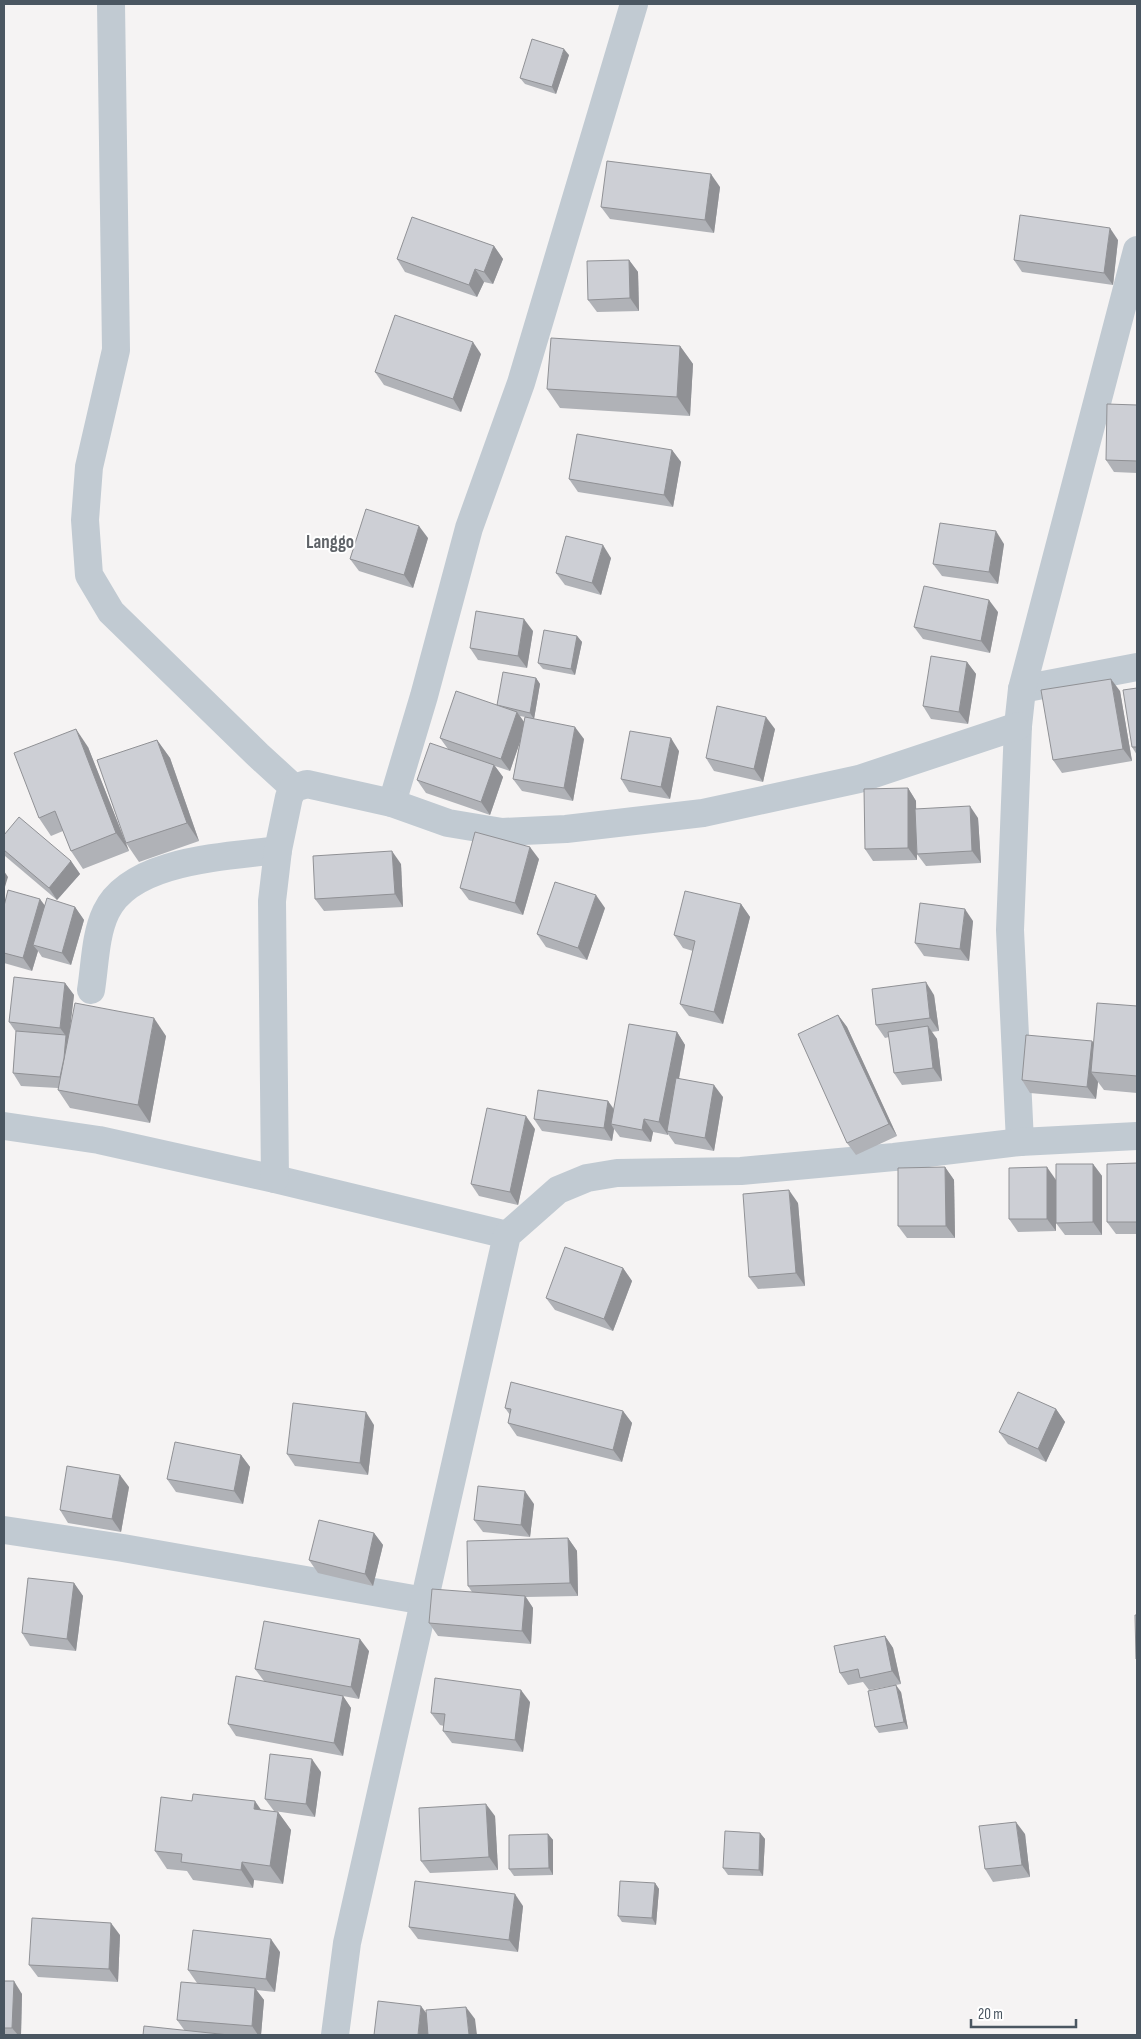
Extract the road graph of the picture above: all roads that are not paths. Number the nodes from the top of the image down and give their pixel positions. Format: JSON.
{"nodes":[{"id":1,"x":111,"y":4,"type":"edge"},
{"id":2,"x":634,"y":4,"type":"edge"},
{"id":3,"x":1137,"y":250,"type":"edge"},
{"id":4,"x":1137,"y":667,"type":"edge"},
{"id":5,"x":1022,"y":689,"type":"junction"},
{"id":6,"x":1018,"y":726,"type":"junction"},
{"id":7,"x":294,"y":788,"type":"junction"},
{"id":8,"x":392,"y":803,"type":"junction"},
{"id":9,"x":278,"y":850,"type":"junction"},
{"id":10,"x":91,"y":990,"type":"dead end"},
{"id":11,"x":4,"y":1126,"type":"edge"},
{"id":12,"x":1137,"y":1136,"type":"edge"},
{"id":13,"x":1020,"y":1142,"type":"junction"},
{"id":14,"x":275,"y":1179,"type":"junction"},
{"id":15,"x":507,"y":1236,"type":"junction"},
{"id":16,"x":4,"y":1530,"type":"edge"},
{"id":17,"x":425,"y":1601,"type":"junction"},
{"id":18,"x":335,"y":2035,"type":"edge"}],
"edges":[{"from":1,"to":7,"type":"street"},
{"from":2,"to":8,"type":"street"},
{"from":3,"to":5,"type":"street"},
{"from":4,"to":5,"type":"street"},
{"from":5,"to":6,"type":"street"},
{"from":6,"to":8,"type":"street"},
{"from":6,"to":13,"type":"street"},
{"from":7,"to":8,"type":"street"},
{"from":7,"to":9,"type":"street"},
{"from":9,"to":10,"type":"street"},
{"from":9,"to":14,"type":"street"},
{"from":11,"to":14,"type":"street"},
{"from":12,"to":13,"type":"street"},
{"from":13,"to":15,"type":"street"},
{"from":14,"to":15,"type":"street"},
{"from":15,"to":17,"type":"street"},
{"from":16,"to":17,"type":"street"},
{"from":17,"to":18,"type":"street"}]}
